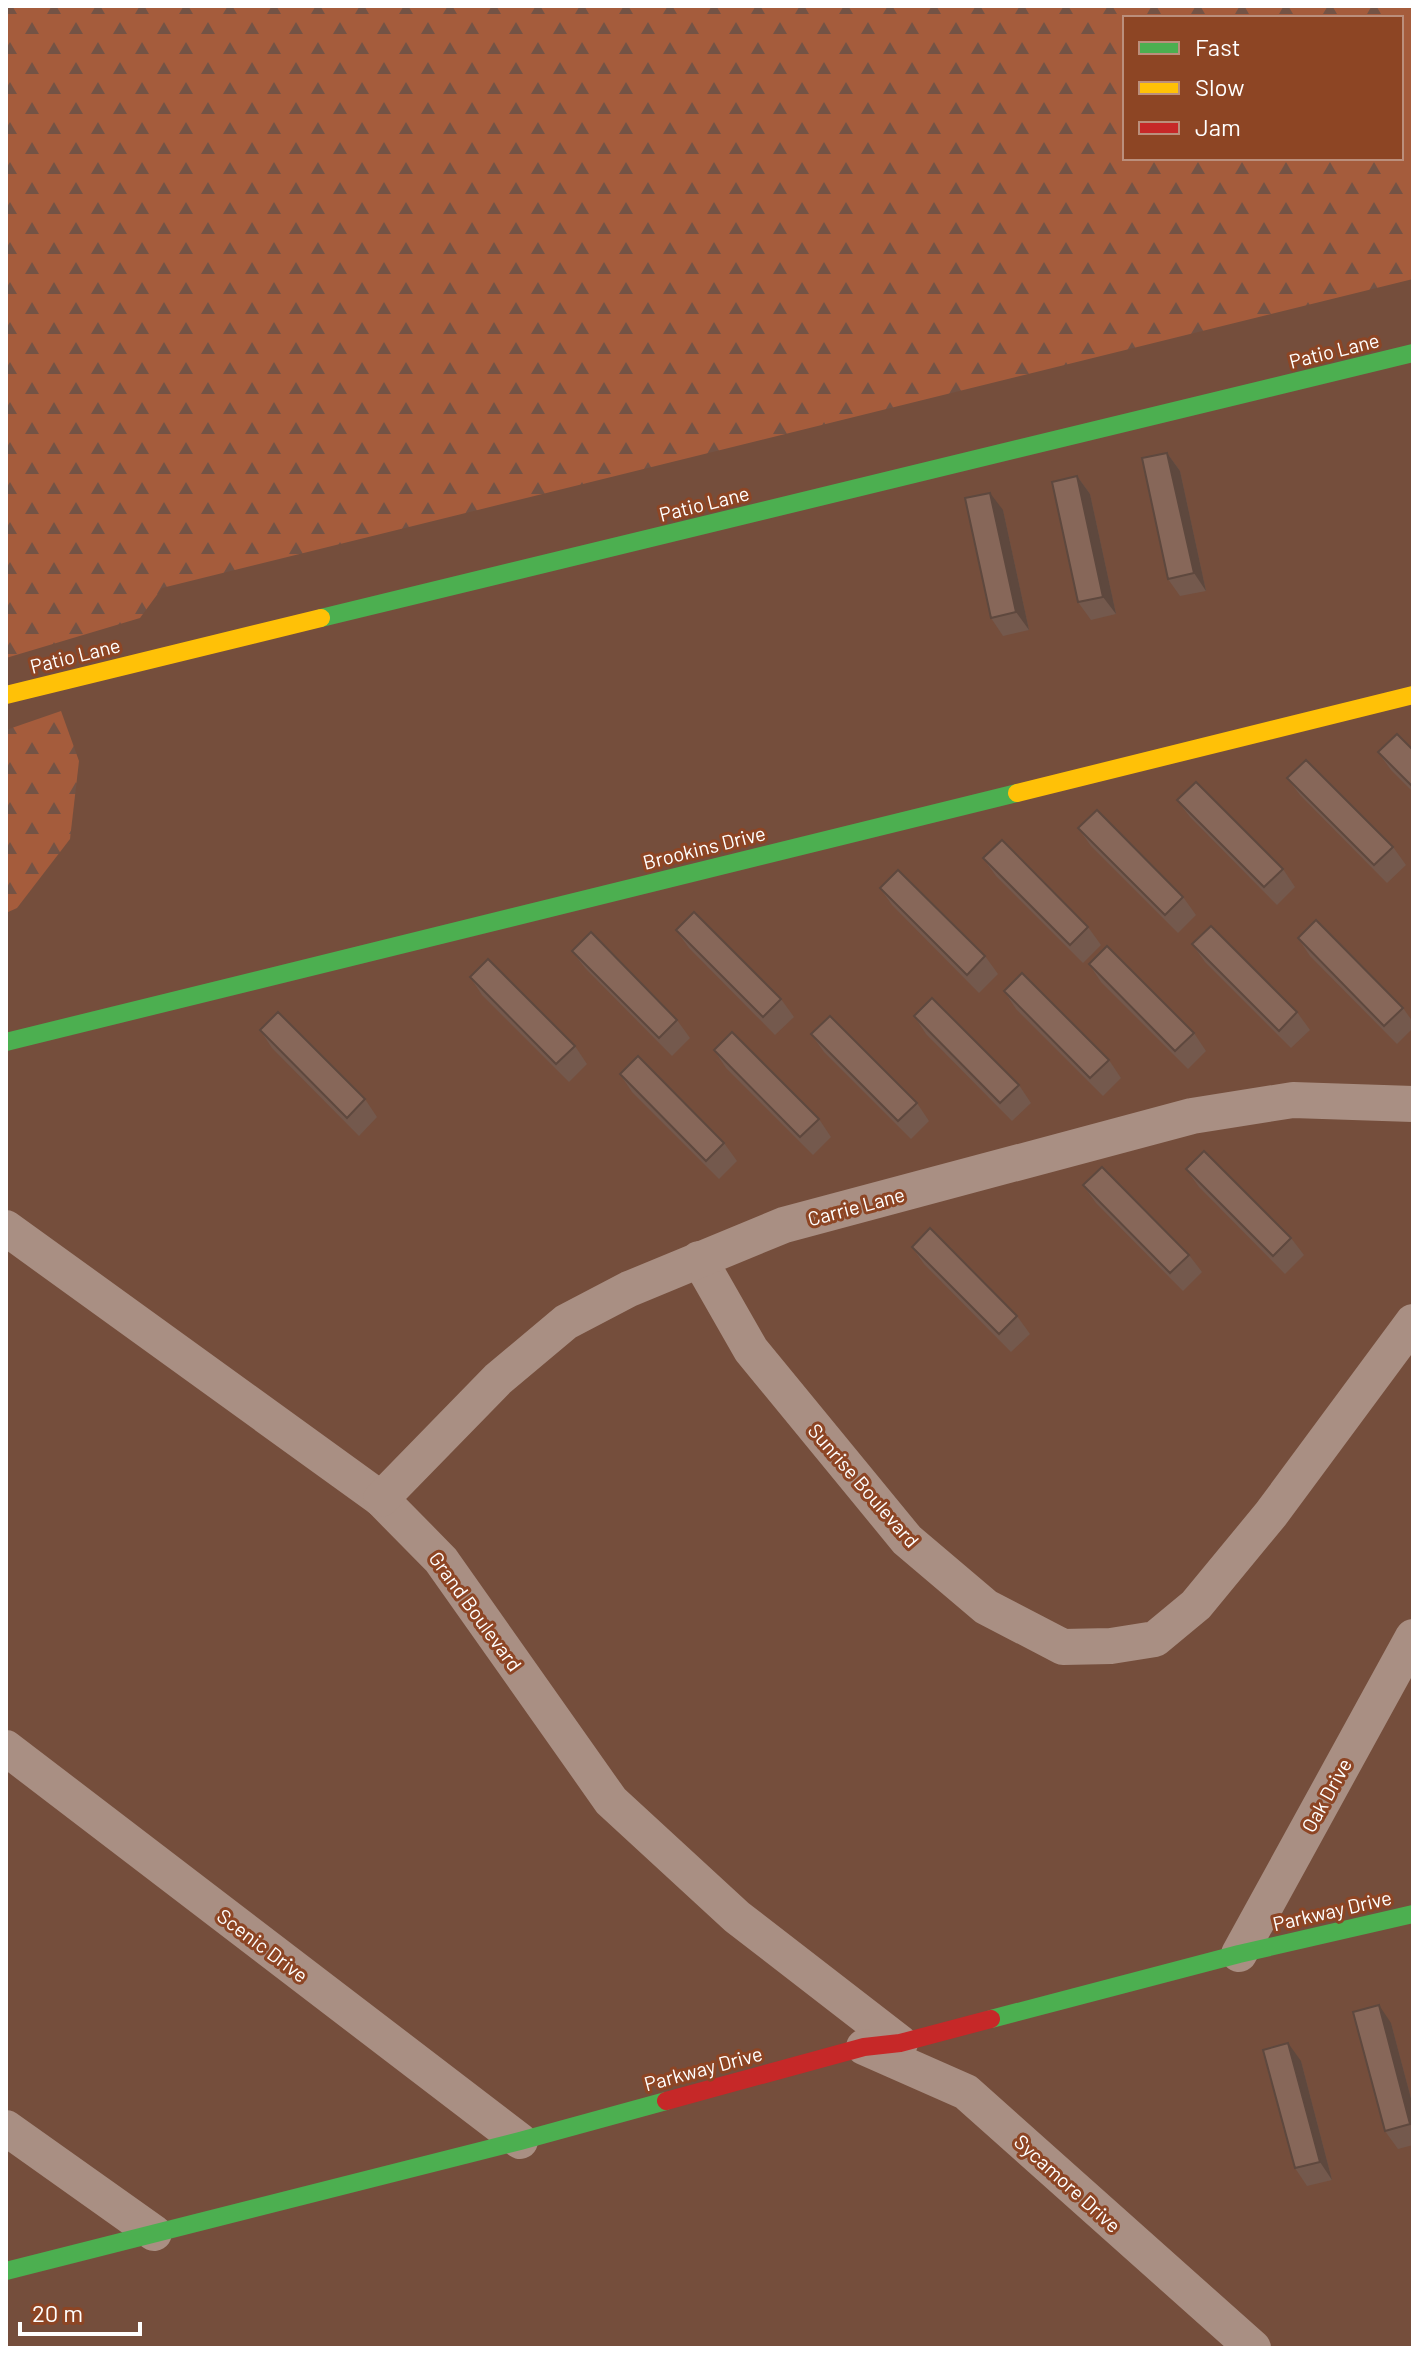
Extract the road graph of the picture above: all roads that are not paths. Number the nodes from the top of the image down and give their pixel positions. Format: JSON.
{"nodes":[{"id":1,"x":1413,"y":353,"type":"edge"},
{"id":2,"x":6,"y":695,"type":"edge"},
{"id":3,"x":1413,"y":695,"type":"edge"},
{"id":4,"x":6,"y":1042,"type":"edge"},
{"id":5,"x":1413,"y":1104,"type":"edge"},
{"id":6,"x":6,"y":1228,"type":"edge"},
{"id":7,"x":699,"y":1259,"type":"junction"},
{"id":8,"x":1413,"y":1322,"type":"edge"},
{"id":9,"x":381,"y":1499,"type":"junction"},
{"id":10,"x":1413,"y":1637,"type":"edge"},
{"id":11,"x":6,"y":1748,"type":"edge"},
{"id":12,"x":1413,"y":1914,"type":"edge"},
{"id":13,"x":1239,"y":1954,"type":"junction"},
{"id":14,"x":900,"y":2043,"type":"junction"},
{"id":15,"x":864,"y":2047,"type":"junction"},
{"id":16,"x":6,"y":2128,"type":"edge"},
{"id":17,"x":520,"y":2141,"type":"junction"},
{"id":18,"x":154,"y":2233,"type":"junction"},
{"id":19,"x":6,"y":2271,"type":"edge"},
{"id":20,"x":1253,"y":2348,"type":"edge"}],
"edges":[{"from":1,"to":2,"type":"street","name":"Patio Lane"},
{"from":3,"to":4,"type":"street","name":"Brookins Drive"},
{"from":5,"to":7,"type":"street","name":"Carrie Lane"},
{"from":6,"to":9,"type":"street","name":"Grand Boulevard"},
{"from":7,"to":8,"type":"street","name":"Sunrise Boulevard"},
{"from":7,"to":9,"type":"street","name":"Carrie Lane"},
{"from":9,"to":14,"type":"street","name":"Grand Boulevard"},
{"from":10,"to":13,"type":"street","name":"Oak Drive"},
{"from":11,"to":17,"type":"street","name":"Scenic Drive"},
{"from":12,"to":13,"type":"street","name":"Parkway Drive"},
{"from":13,"to":14,"type":"street","name":"Parkway Drive"},
{"from":14,"to":15,"type":"street","name":"Parkway Drive"},
{"from":15,"to":17,"type":"street","name":"Parkway Drive"},
{"from":15,"to":20,"type":"street","name":"Sycamore Drive"},
{"from":16,"to":18,"type":"street"},
{"from":17,"to":18,"type":"street","name":"Parkway Drive"},
{"from":18,"to":19,"type":"street","name":"Parkway Drive"}]}
